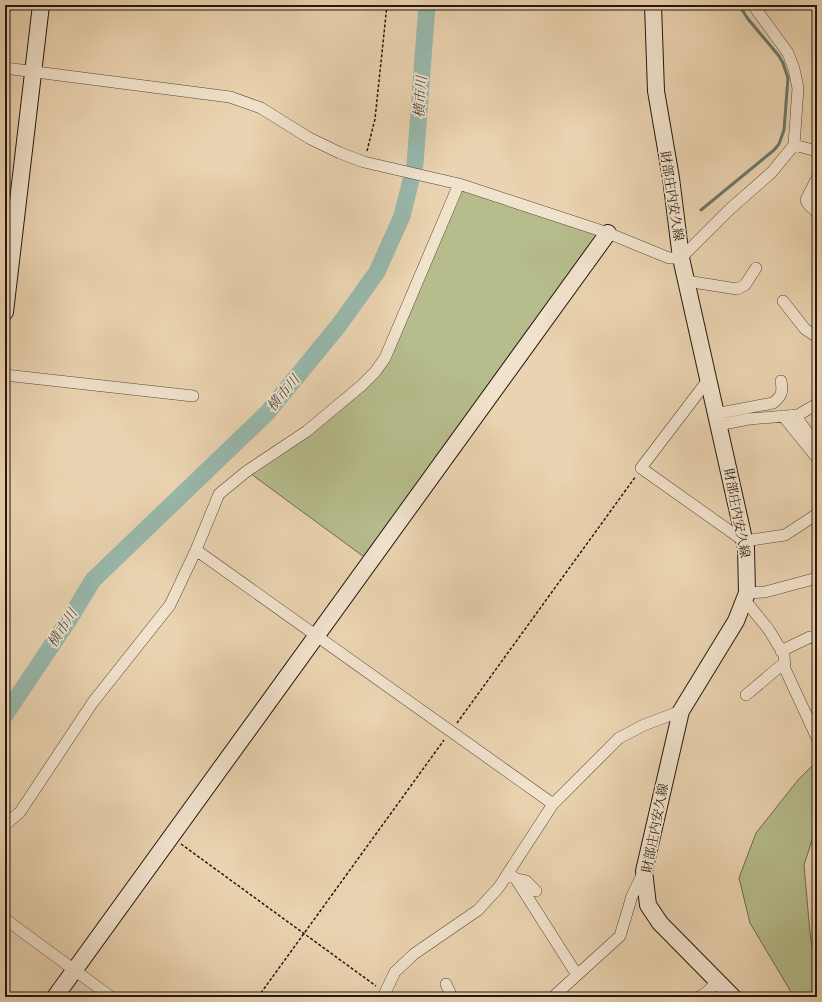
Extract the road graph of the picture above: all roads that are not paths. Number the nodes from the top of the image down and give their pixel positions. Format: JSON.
{"nodes":[{"id":1,"x":41,"y":5,"type":"edge"},
{"id":2,"x":653,"y":5,"type":"edge"},
{"id":3,"x":753,"y":5,"type":"edge"},
{"id":4,"x":5,"y":68,"type":"edge"},
{"id":5,"x":33,"y":73,"type":"junction"},
{"id":6,"x":794,"y":145,"type":"junction"},
{"id":7,"x":817,"y":151,"type":"edge"},
{"id":8,"x":817,"y":178,"type":"edge"},
{"id":9,"x":454,"y":183,"type":"junction"},
{"id":10,"x":815,"y":211,"type":"dead end"},
{"id":11,"x":608,"y":233,"type":"junction"},
{"id":12,"x":681,"y":258,"type":"junction"},
{"id":13,"x":756,"y":268,"type":"dead end"},
{"id":14,"x":686,"y":281,"type":"junction"},
{"id":15,"x":783,"y":301,"type":"dead end"},
{"id":16,"x":5,"y":312,"type":"edge"},
{"id":17,"x":817,"y":337,"type":"edge"},
{"id":18,"x":5,"y":375,"type":"edge"},
{"id":19,"x":708,"y":380,"type":"junction"},
{"id":20,"x":781,"y":381,"type":"dead end"},
{"id":21,"x":193,"y":396,"type":"dead end"},
{"id":22,"x":817,"y":404,"type":"edge"},
{"id":23,"x":795,"y":415,"type":"junction"},
{"id":24,"x":783,"y":416,"type":"junction"},
{"id":25,"x":717,"y":420,"type":"junction"},
{"id":26,"x":817,"y":446,"type":"edge"},
{"id":27,"x":817,"y":458,"type":"edge"},
{"id":28,"x":817,"y":514,"type":"edge"},
{"id":29,"x":744,"y":541,"type":"junction"},
{"id":30,"x":196,"y":550,"type":"junction"},
{"id":31,"x":817,"y":578,"type":"edge"},
{"id":32,"x":745,"y":596,"type":"junction"},
{"id":33,"x":317,"y":636,"type":"junction"},
{"id":34,"x":817,"y":638,"type":"edge"},
{"id":35,"x":781,"y":651,"type":"junction"},
{"id":36,"x":784,"y":662,"type":"junction"},
{"id":37,"x":746,"y":695,"type":"dead end"},
{"id":38,"x":681,"y":711,"type":"junction"},
{"id":39,"x":817,"y":738,"type":"edge"},
{"id":40,"x":553,"y":804,"type":"junction"},
{"id":41,"x":5,"y":825,"type":"edge"},
{"id":42,"x":644,"y":871,"type":"junction"},
{"id":43,"x":512,"y":876,"type":"junction"},
{"id":44,"x":536,"y":891,"type":"dead end"},
{"id":45,"x":5,"y":919,"type":"edge"},
{"id":46,"x":74,"y":970,"type":"junction"},
{"id":47,"x":577,"y":976,"type":"junction"},
{"id":48,"x":718,"y":981,"type":"junction"},
{"id":49,"x":446,"y":984,"type":"dead end"},
{"id":50,"x":384,"y":995,"type":"edge"},
{"id":51,"x":55,"y":997,"type":"edge"},
{"id":52,"x":112,"y":997,"type":"edge"},
{"id":53,"x":452,"y":997,"type":"edge"},
{"id":54,"x":553,"y":997,"type":"edge"},
{"id":55,"x":699,"y":997,"type":"edge"},
{"id":56,"x":733,"y":997,"type":"edge"}],
"edges":[{"from":1,"to":5,"type":"street"},
{"from":2,"to":12,"type":"street","name":"財部庄内安久線"},
{"from":3,"to":6,"type":"street"},
{"from":4,"to":5,"type":"street"},
{"from":5,"to":9,"type":"street"},
{"from":5,"to":16,"type":"street"},
{"from":6,"to":7,"type":"street"},
{"from":6,"to":12,"type":"street"},
{"from":8,"to":10,"type":"street"},
{"from":9,"to":11,"type":"street"},
{"from":9,"to":30,"type":"street"},
{"from":11,"to":12,"type":"street"},
{"from":11,"to":33,"type":"street"},
{"from":12,"to":14,"type":"street","name":"財部庄内安久線"},
{"from":13,"to":14,"type":"street"},
{"from":14,"to":19,"type":"street","name":"財部庄内安久線"},
{"from":15,"to":17,"type":"street"},
{"from":18,"to":21,"type":"street"},
{"from":19,"to":25,"type":"street","name":"財部庄内安久線"},
{"from":19,"to":29,"type":"street"},
{"from":20,"to":25,"type":"street"},
{"from":22,"to":23,"type":"street"},
{"from":23,"to":24,"type":"street"},
{"from":23,"to":26,"type":"street"},
{"from":24,"to":25,"type":"street"},
{"from":24,"to":27,"type":"street"},
{"from":25,"to":29,"type":"street","name":"財部庄内安久線"},
{"from":28,"to":29,"type":"street"},
{"from":29,"to":32,"type":"street","name":"財部庄内安久線"},
{"from":30,"to":33,"type":"street"},
{"from":30,"to":41,"type":"street"},
{"from":31,"to":32,"type":"street"},
{"from":32,"to":35,"type":"street"},
{"from":32,"to":38,"type":"street","name":"財部庄内安久線"},
{"from":33,"to":40,"type":"street"},
{"from":33,"to":46,"type":"street"},
{"from":34,"to":35,"type":"street"},
{"from":35,"to":36,"type":"street"},
{"from":36,"to":37,"type":"street"},
{"from":36,"to":39,"type":"street"},
{"from":38,"to":40,"type":"street"},
{"from":38,"to":42,"type":"street","name":"財部庄内安久線"},
{"from":40,"to":43,"type":"street"},
{"from":42,"to":47,"type":"street"},
{"from":42,"to":48,"type":"street","name":"財部庄内安久線"},
{"from":43,"to":44,"type":"street"},
{"from":43,"to":47,"type":"street"},
{"from":43,"to":50,"type":"street"},
{"from":45,"to":46,"type":"street"},
{"from":46,"to":51,"type":"street"},
{"from":46,"to":52,"type":"street"},
{"from":47,"to":54,"type":"street"},
{"from":48,"to":55,"type":"street"},
{"from":48,"to":56,"type":"street","name":"財部庄内安久線"},
{"from":49,"to":53,"type":"street"}]}
